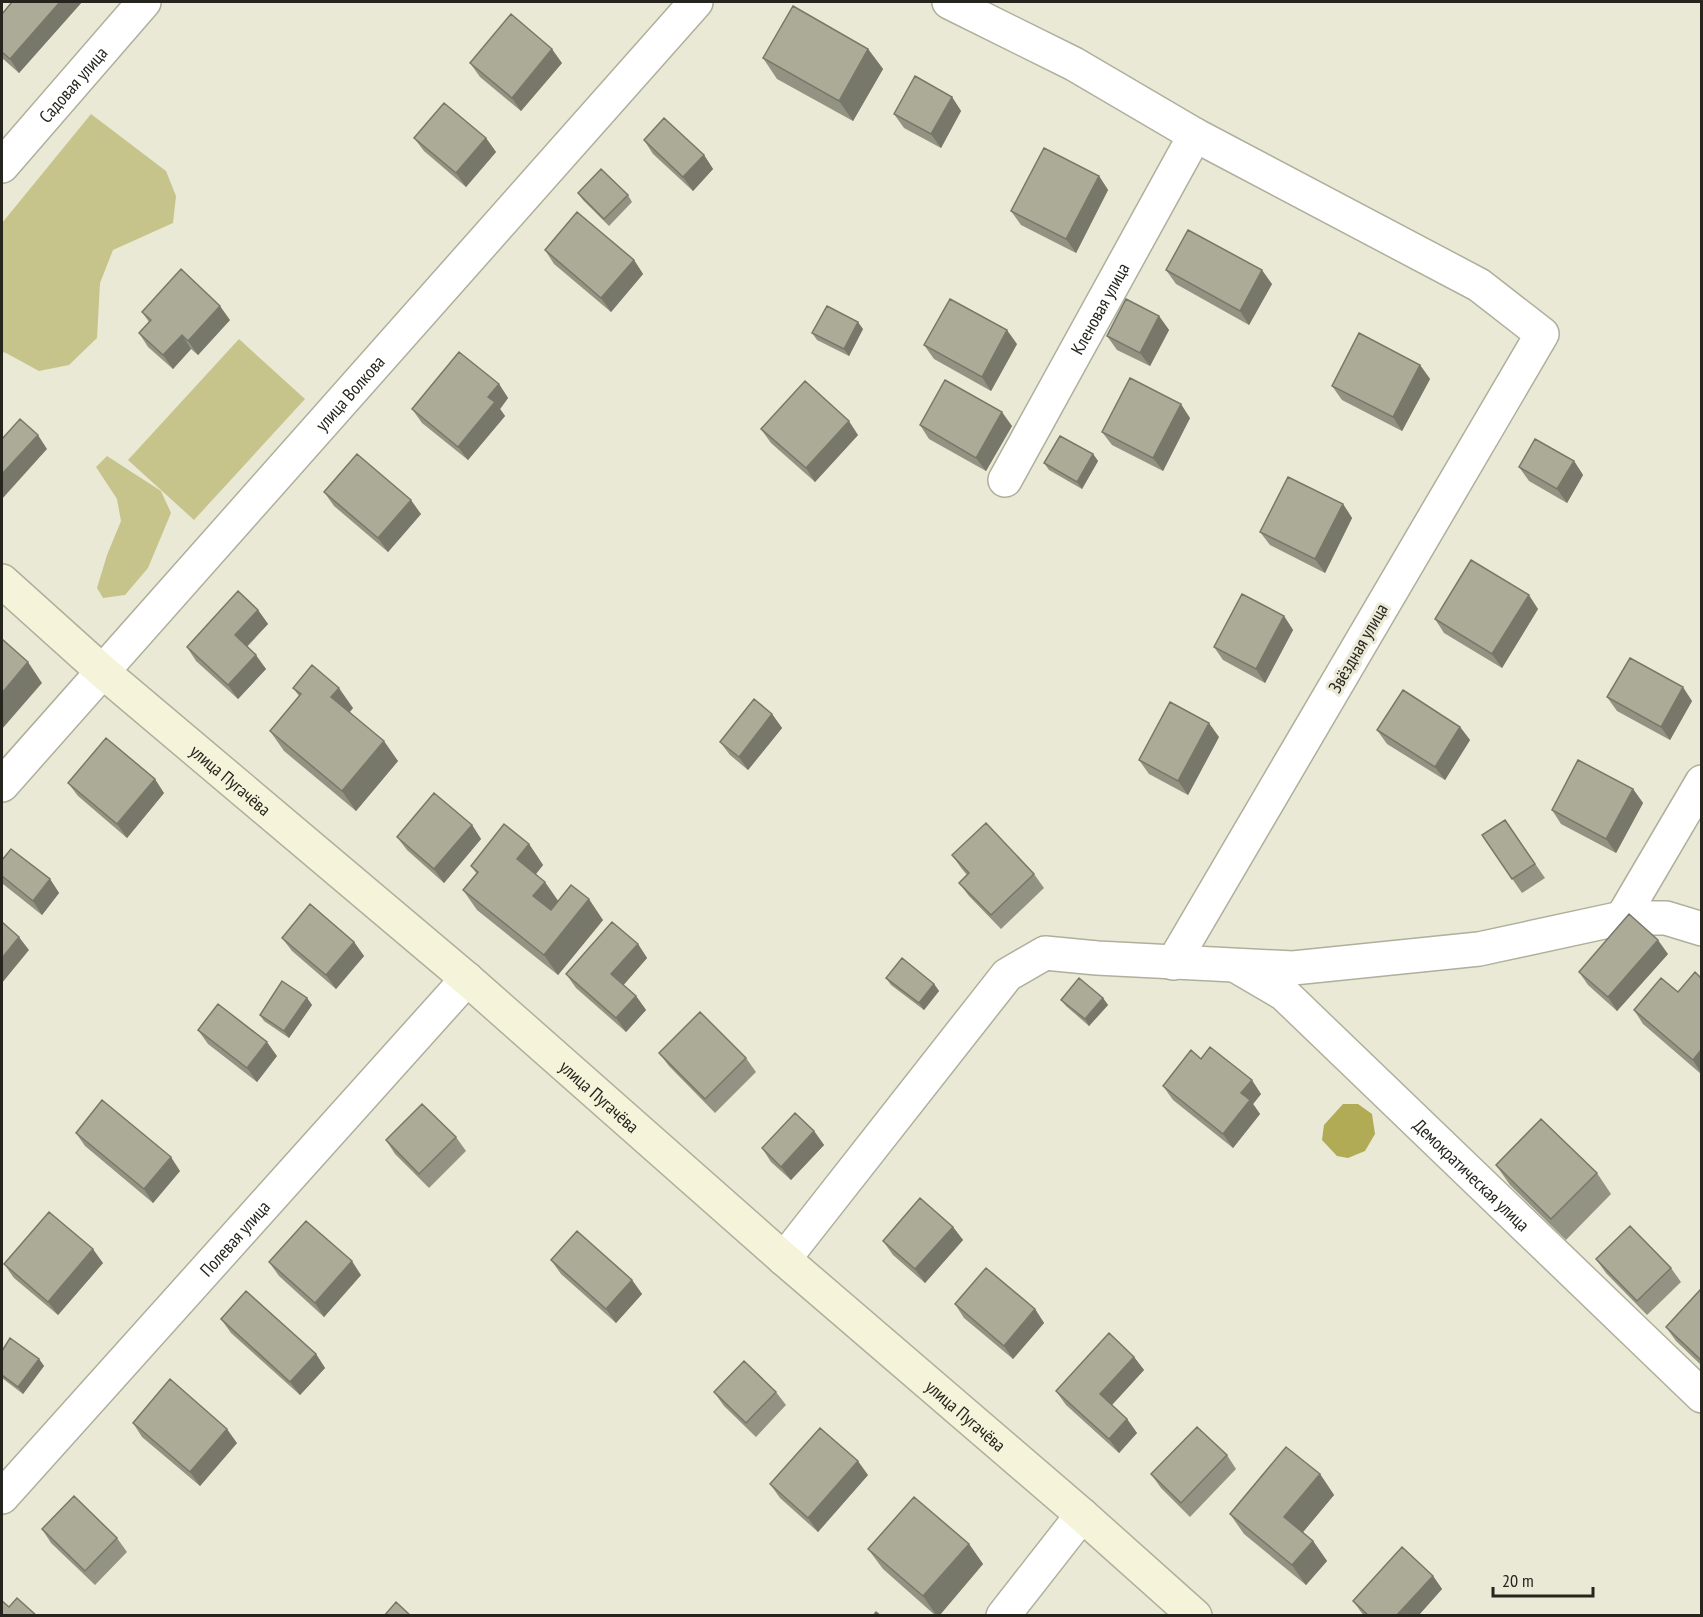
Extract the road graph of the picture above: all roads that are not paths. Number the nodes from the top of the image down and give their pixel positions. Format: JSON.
{"nodes":[{"id":1,"x":144,"y":2,"type":"edge"},
{"id":2,"x":696,"y":2,"type":"edge"},
{"id":3,"x":949,"y":2,"type":"edge"},
{"id":4,"x":1195,"y":135,"type":"junction"},
{"id":5,"x":2,"y":166,"type":"edge"},
{"id":6,"x":1005,"y":480,"type":"dead end"},
{"id":7,"x":2,"y":581,"type":"edge"},
{"id":8,"x":102,"y":671,"type":"junction"},
{"id":9,"x":1701,"y":782,"type":"edge"},
{"id":10,"x":2,"y":785,"type":"edge"},
{"id":11,"x":1622,"y":918,"type":"junction"},
{"id":12,"x":1701,"y":929,"type":"edge"},
{"id":13,"x":1173,"y":963,"type":"junction"},
{"id":14,"x":1234,"y":965,"type":"junction"},
{"id":15,"x":467,"y":979,"type":"junction"},
{"id":16,"x":784,"y":1259,"type":"junction"},
{"id":17,"x":1701,"y":1396,"type":"edge"},
{"id":18,"x":2,"y":1497,"type":"edge"},
{"id":19,"x":1082,"y":1515,"type":"junction"},
{"id":20,"x":1003,"y":1616,"type":"edge"},
{"id":21,"x":1195,"y":1616,"type":"edge"}],
"edges":[{"from":1,"to":5,"type":"street","name":"Садовая улица"},
{"from":2,"to":8,"type":"street","name":"улица Волкова"},
{"from":3,"to":4,"type":"street"},
{"from":4,"to":6,"type":"street","name":"Кленовая улица"},
{"from":4,"to":13,"type":"street","name":"Звёздная улица"},
{"from":7,"to":8,"type":"street","name":"улица Пугачёва"},
{"from":8,"to":10,"type":"street","name":"улица Волкова"},
{"from":8,"to":15,"type":"street","name":"улица Пугачёва"},
{"from":9,"to":11,"type":"street"},
{"from":11,"to":12,"type":"street"},
{"from":11,"to":14,"type":"street"},
{"from":13,"to":14,"type":"street"},
{"from":13,"to":16,"type":"street"},
{"from":14,"to":17,"type":"street","name":"Демократическая улица"},
{"from":15,"to":16,"type":"street","name":"улица Пугачёва"},
{"from":15,"to":18,"type":"street","name":"Полевая улица"},
{"from":16,"to":19,"type":"street","name":"улица Пугачёва"},
{"from":19,"to":20,"type":"street"},
{"from":19,"to":21,"type":"street","name":"улица Пугачёва"}]}
